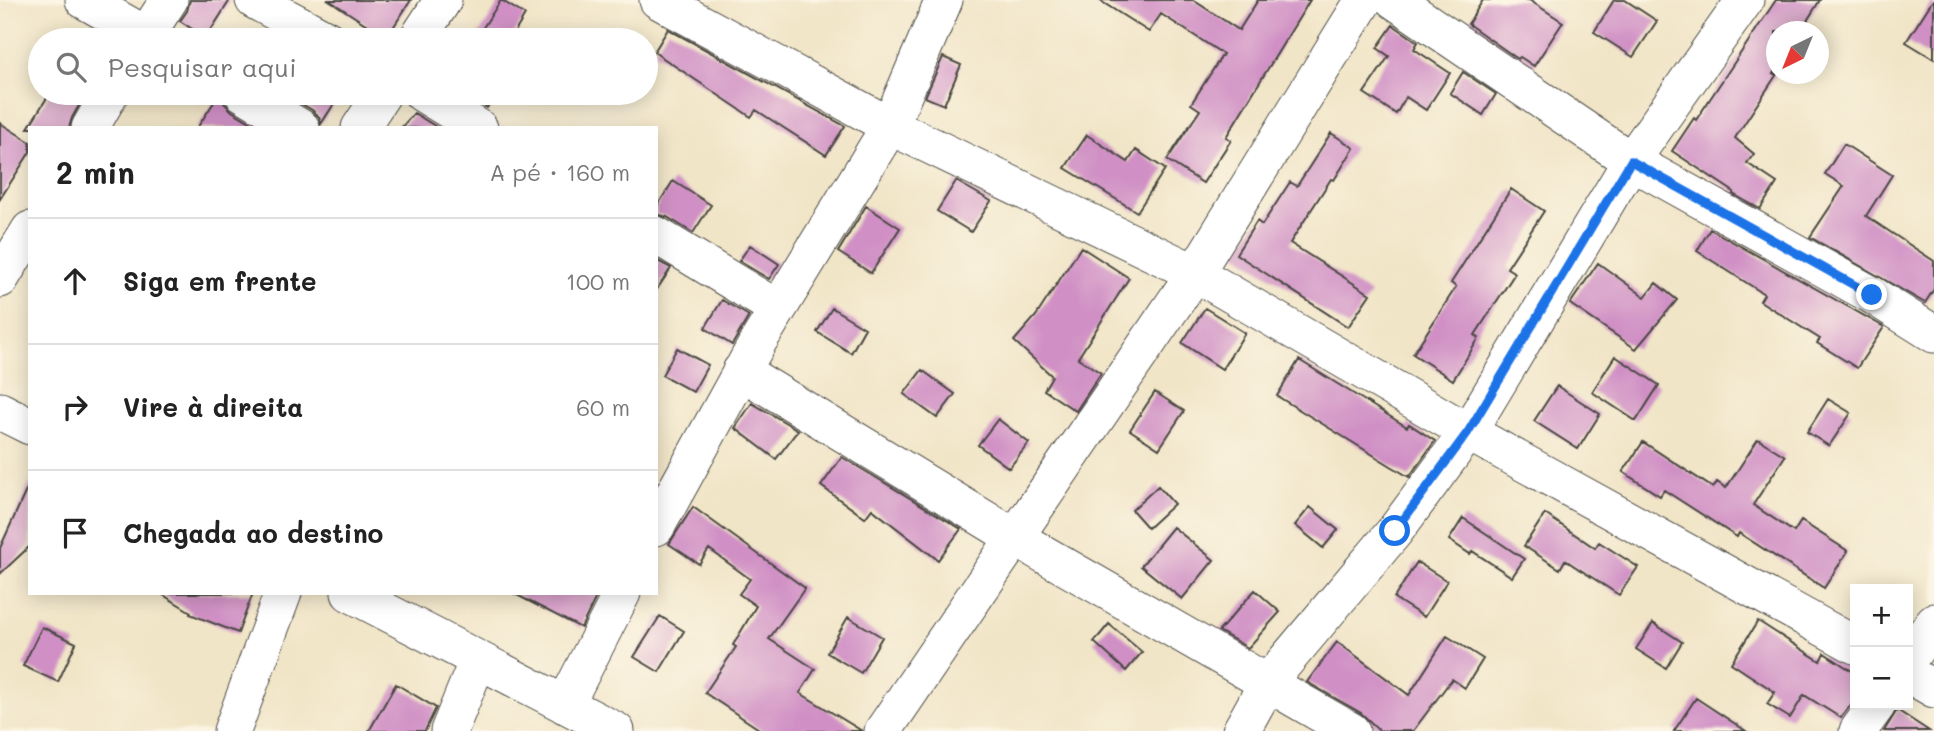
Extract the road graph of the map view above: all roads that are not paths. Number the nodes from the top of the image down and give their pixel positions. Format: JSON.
{"nodes":[{"id":1,"x":84,"y":0,"type":"edge"},
{"id":2,"x":169,"y":0,"type":"edge"},
{"id":3,"x":254,"y":0,"type":"edge"},
{"id":4,"x":443,"y":0,"type":"edge"},
{"id":5,"x":658,"y":0,"type":"edge"},
{"id":6,"x":944,"y":0,"type":"edge"},
{"id":7,"x":1364,"y":0,"type":"edge"},
{"id":8,"x":1394,"y":0,"type":"edge"},
{"id":9,"x":1745,"y":0,"type":"edge"},
{"id":10,"x":131,"y":28,"type":"edge"},
{"id":11,"x":154,"y":28,"type":"edge"},
{"id":12,"x":306,"y":28,"type":"edge"},
{"id":13,"x":425,"y":28,"type":"edge"},
{"id":14,"x":103,"y":105,"type":"edge"},
{"id":15,"x":263,"y":105,"type":"edge"},
{"id":16,"x":375,"y":105,"type":"edge"},
{"id":17,"x":442,"y":105,"type":"edge"},
{"id":18,"x":91,"y":126,"type":"edge"},
{"id":19,"x":298,"y":126,"type":"edge"},
{"id":20,"x":361,"y":126,"type":"edge"},
{"id":21,"x":476,"y":126,"type":"edge"},
{"id":22,"x":890,"y":126,"type":"junction"},
{"id":23,"x":1631,"y":161,"type":"junction"},
{"id":24,"x":28,"y":233,"type":"edge"},
{"id":25,"x":658,"y":236,"type":"edge"},
{"id":26,"x":1195,"y":273,"type":"junction"},
{"id":27,"x":0,"y":279,"type":"edge"},
{"id":28,"x":778,"y":309,"type":"junction"},
{"id":29,"x":1934,"y":334,"type":"edge"},
{"id":30,"x":741,"y":371,"type":"junction"},
{"id":31,"x":0,"y":411,"type":"edge"},
{"id":32,"x":28,"y":425,"type":"edge"},
{"id":33,"x":1468,"y":432,"type":"junction"},
{"id":34,"x":658,"y":523,"type":"edge"},
{"id":35,"x":1014,"y":537,"type":"junction"},
{"id":36,"x":282,"y":595,"type":"edge"},
{"id":37,"x":354,"y":595,"type":"edge"},
{"id":38,"x":621,"y":595,"type":"edge"},
{"id":39,"x":1934,"y":622,"type":"edge"},
{"id":40,"x":1850,"y":642,"type":"edge"},
{"id":41,"x":1913,"y":653,"type":"edge"},
{"id":42,"x":478,"y":660,"type":"junction"},
{"id":43,"x":1913,"y":677,"type":"edge"},
{"id":44,"x":1268,"y":682,"type":"junction"},
{"id":45,"x":1934,"y":689,"type":"edge"},
{"id":46,"x":565,"y":705,"type":"junction"},
{"id":47,"x":1873,"y":710,"type":"edge"},
{"id":48,"x":232,"y":731,"type":"edge"},
{"id":49,"x":449,"y":731,"type":"edge"},
{"id":50,"x":616,"y":731,"type":"edge"},
{"id":51,"x":883,"y":731,"type":"edge"},
{"id":52,"x":1241,"y":731,"type":"edge"},
{"id":53,"x":1351,"y":731,"type":"edge"},
{"id":54,"x":1858,"y":731,"type":"edge"}],
"edges":[{"from":1,"to":10,"type":"street"},
{"from":2,"to":11,"type":"street"},
{"from":3,"to":12,"type":"street"},
{"from":4,"to":13,"type":"street"},
{"from":5,"to":22,"type":"street"},
{"from":6,"to":22,"type":"street"},
{"from":7,"to":26,"type":"street"},
{"from":8,"to":23,"type":"street"},
{"from":9,"to":23,"type":"street"},
{"from":14,"to":18,"type":"street"},
{"from":15,"to":19,"type":"street"},
{"from":16,"to":20,"type":"street"},
{"from":17,"to":21,"type":"street"},
{"from":22,"to":26,"type":"street"},
{"from":22,"to":28,"type":"street"},
{"from":23,"to":29,"type":"street"},
{"from":23,"to":33,"type":"street"},
{"from":24,"to":27,"type":"street"},
{"from":25,"to":28,"type":"street"},
{"from":26,"to":33,"type":"street"},
{"from":26,"to":35,"type":"street"},
{"from":28,"to":30,"type":"street"},
{"from":30,"to":34,"type":"street"},
{"from":30,"to":35,"type":"street"},
{"from":31,"to":32,"type":"street"},
{"from":33,"to":40,"type":"street"},
{"from":33,"to":44,"type":"street"},
{"from":35,"to":44,"type":"street"},
{"from":35,"to":51,"type":"street"},
{"from":36,"to":48,"type":"street"},
{"from":37,"to":42,"type":"street"},
{"from":38,"to":46,"type":"street"},
{"from":39,"to":41,"type":"street"},
{"from":42,"to":46,"type":"street"},
{"from":42,"to":49,"type":"street"},
{"from":43,"to":45,"type":"street"},
{"from":44,"to":52,"type":"street"},
{"from":44,"to":53,"type":"street"},
{"from":46,"to":50,"type":"street"},
{"from":47,"to":54,"type":"street"}]}
